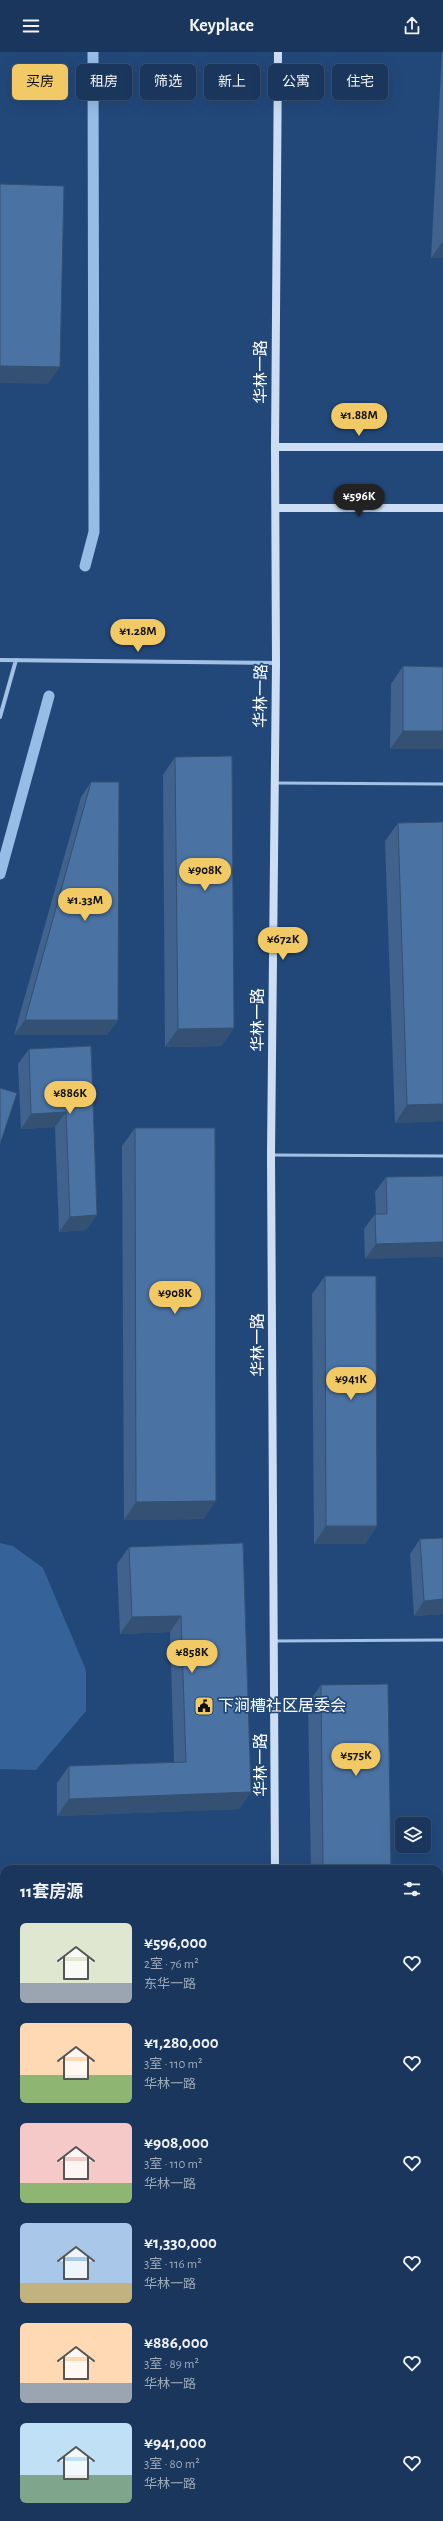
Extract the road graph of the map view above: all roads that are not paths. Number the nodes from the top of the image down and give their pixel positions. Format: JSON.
{"nodes":[{"id":1,"x":278,"y":52,"type":"edge"},
{"id":2,"x":274,"y":447,"type":"junction"},
{"id":3,"x":443,"y":447,"type":"edge"},
{"id":4,"x":276,"y":508,"type":"junction"},
{"id":5,"x":443,"y":508,"type":"edge"},
{"id":6,"x":0,"y":660,"type":"edge"},
{"id":7,"x":16,"y":660,"type":"junction"},
{"id":8,"x":276,"y":663,"type":"junction"},
{"id":9,"x":0,"y":717,"type":"edge"},
{"id":10,"x":274,"y":783,"type":"junction"},
{"id":11,"x":443,"y":784,"type":"edge"},
{"id":12,"x":271,"y":1155,"type":"junction"},
{"id":13,"x":443,"y":1156,"type":"edge"},
{"id":14,"x":443,"y":1640,"type":"edge"},
{"id":15,"x":274,"y":1641,"type":"junction"},
{"id":16,"x":275,"y":1865,"type":"edge"}],
"edges":[{"from":1,"to":2,"type":"street","name":"华林一路"},
{"from":2,"to":3,"type":"street"},
{"from":2,"to":4,"type":"street","name":"华林一路"},
{"from":4,"to":5,"type":"street"},
{"from":4,"to":8,"type":"street","name":"华林一路"},
{"from":6,"to":7,"type":"street"},
{"from":7,"to":8,"type":"street"},
{"from":7,"to":9,"type":"street"},
{"from":8,"to":10,"type":"street","name":"华林一路"},
{"from":10,"to":11,"type":"lane"},
{"from":10,"to":12,"type":"street","name":"华林一路"},
{"from":12,"to":13,"type":"lane"},
{"from":12,"to":15,"type":"street","name":"华林一路"},
{"from":14,"to":15,"type":"lane"},
{"from":15,"to":16,"type":"street","name":"华林一路"}]}
